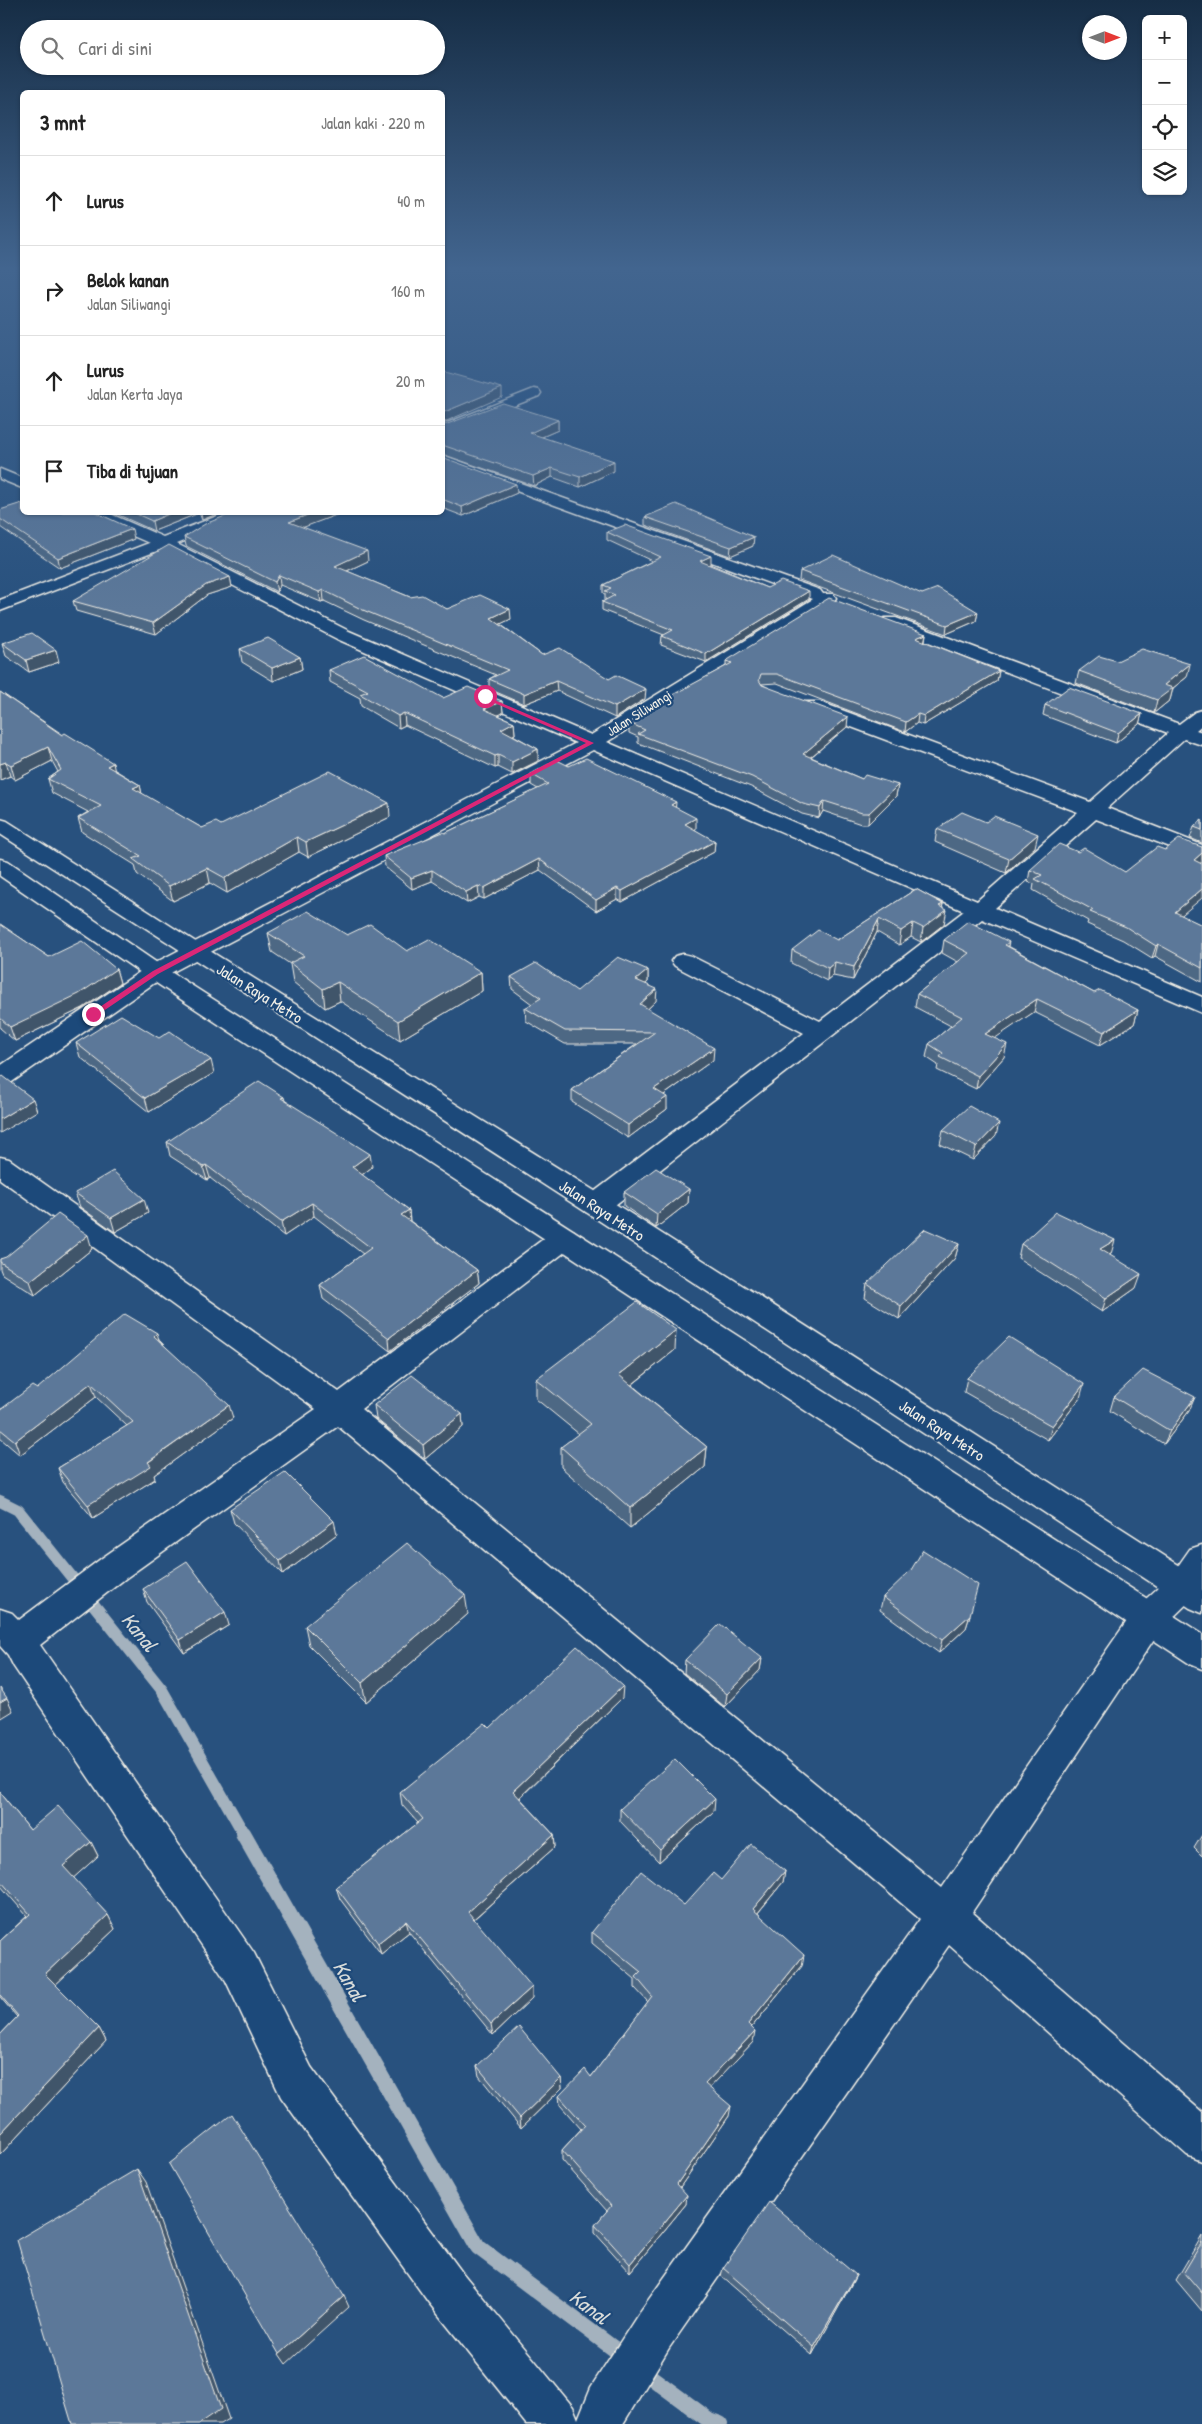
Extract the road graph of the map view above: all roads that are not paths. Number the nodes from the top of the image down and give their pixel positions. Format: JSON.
{"nodes":[{"id":1,"x":534,"y":393,"type":"dead end"},
{"id":2,"x":445,"y":429,"type":"edge"},
{"id":3,"x":445,"y":460,"type":"edge"},
{"id":4,"x":0,"y":474,"type":"edge"},
{"id":5,"x":20,"y":482,"type":"edge"},
{"id":6,"x":98,"y":515,"type":"edge"},
{"id":7,"x":237,"y":515,"type":"edge"},
{"id":8,"x":165,"y":544,"type":"junction"},
{"id":9,"x":0,"y":606,"type":"edge"},
{"id":10,"x":873,"y":616,"type":"edge"},
{"id":11,"x":796,"y":699,"type":"edge"},
{"id":12,"x":1202,"y":716,"type":"edge"},
{"id":13,"x":1192,"y":735,"type":"edge"},
{"id":14,"x":591,"y":743,"type":"junction"},
{"id":15,"x":1094,"y":809,"type":"junction"},
{"id":16,"x":0,"y":826,"type":"edge"},
{"id":17,"x":1202,"y":853,"type":"edge"},
{"id":18,"x":0,"y":866,"type":"edge"},
{"id":19,"x":980,"y":910,"type":"junction"},
{"id":20,"x":194,"y":951,"type":"junction"},
{"id":21,"x":683,"y":961,"type":"dead end"},
{"id":22,"x":155,"y":972,"type":"junction"},
{"id":23,"x":1202,"y":1006,"type":"edge"},
{"id":24,"x":820,"y":1031,"type":"junction"},
{"id":25,"x":0,"y":1078,"type":"edge"},
{"id":26,"x":0,"y":1166,"type":"edge"},
{"id":27,"x":596,"y":1205,"type":"junction"},
{"id":28,"x":564,"y":1238,"type":"junction"},
{"id":29,"x":339,"y":1409,"type":"junction"},
{"id":30,"x":1196,"y":1581,"type":"edge"},
{"id":31,"x":1148,"y":1619,"type":"junction"},
{"id":32,"x":19,"y":1630,"type":"edge"},
{"id":33,"x":1202,"y":1653,"type":"edge"},
{"id":34,"x":946,"y":1916,"type":"junction"},
{"id":35,"x":1202,"y":2140,"type":"edge"},
{"id":36,"x":604,"y":2414,"type":"edge"},
{"id":37,"x":556,"y":2424,"type":"edge"}],
"edges":[{"from":1,"to":2,"type":"main road"},
{"from":3,"to":14,"type":"main road","name":"Jalan Siliwangi"},
{"from":4,"to":5,"type":"main road"},
{"from":6,"to":8,"type":"main road"},
{"from":7,"to":8,"type":"main road"},
{"from":8,"to":9,"type":"main road"},
{"from":8,"to":14,"type":"main road"},
{"from":10,"to":13,"type":"main road"},
{"from":11,"to":15,"type":"main road"},
{"from":12,"to":13,"type":"main road"},
{"from":13,"to":15,"type":"main road"},
{"from":14,"to":19,"type":"main road"},
{"from":14,"to":20,"type":"main road","name":"Jalan Siliwangi"},
{"from":15,"to":17,"type":"main road"},
{"from":15,"to":19,"type":"main road"},
{"from":16,"to":20,"type":"main road","name":"Jalan Raya Metro"},
{"from":18,"to":22,"type":"main road"},
{"from":19,"to":23,"type":"main road"},
{"from":19,"to":24,"type":"main road"},
{"from":20,"to":22,"type":"main road","name":"Jalan Siliwangi"},
{"from":20,"to":27,"type":"main road","name":"Jalan Raya Metro"},
{"from":21,"to":24,"type":"main road"},
{"from":22,"to":25,"type":"main road","name":"Jalan Siliwangi"},
{"from":22,"to":28,"type":"main road"},
{"from":24,"to":27,"type":"main road"},
{"from":26,"to":29,"type":"main road"},
{"from":27,"to":30,"type":"main road","name":"Jalan Raya Metro"},
{"from":28,"to":29,"type":"main road"},
{"from":28,"to":31,"type":"main road"},
{"from":29,"to":32,"type":"main road"},
{"from":29,"to":34,"type":"main road"},
{"from":30,"to":31,"type":"main road"},
{"from":31,"to":33,"type":"main road"},
{"from":31,"to":34,"type":"main road"},
{"from":32,"to":37,"type":"main road"},
{"from":34,"to":35,"type":"main road"},
{"from":34,"to":36,"type":"main road"}]}
